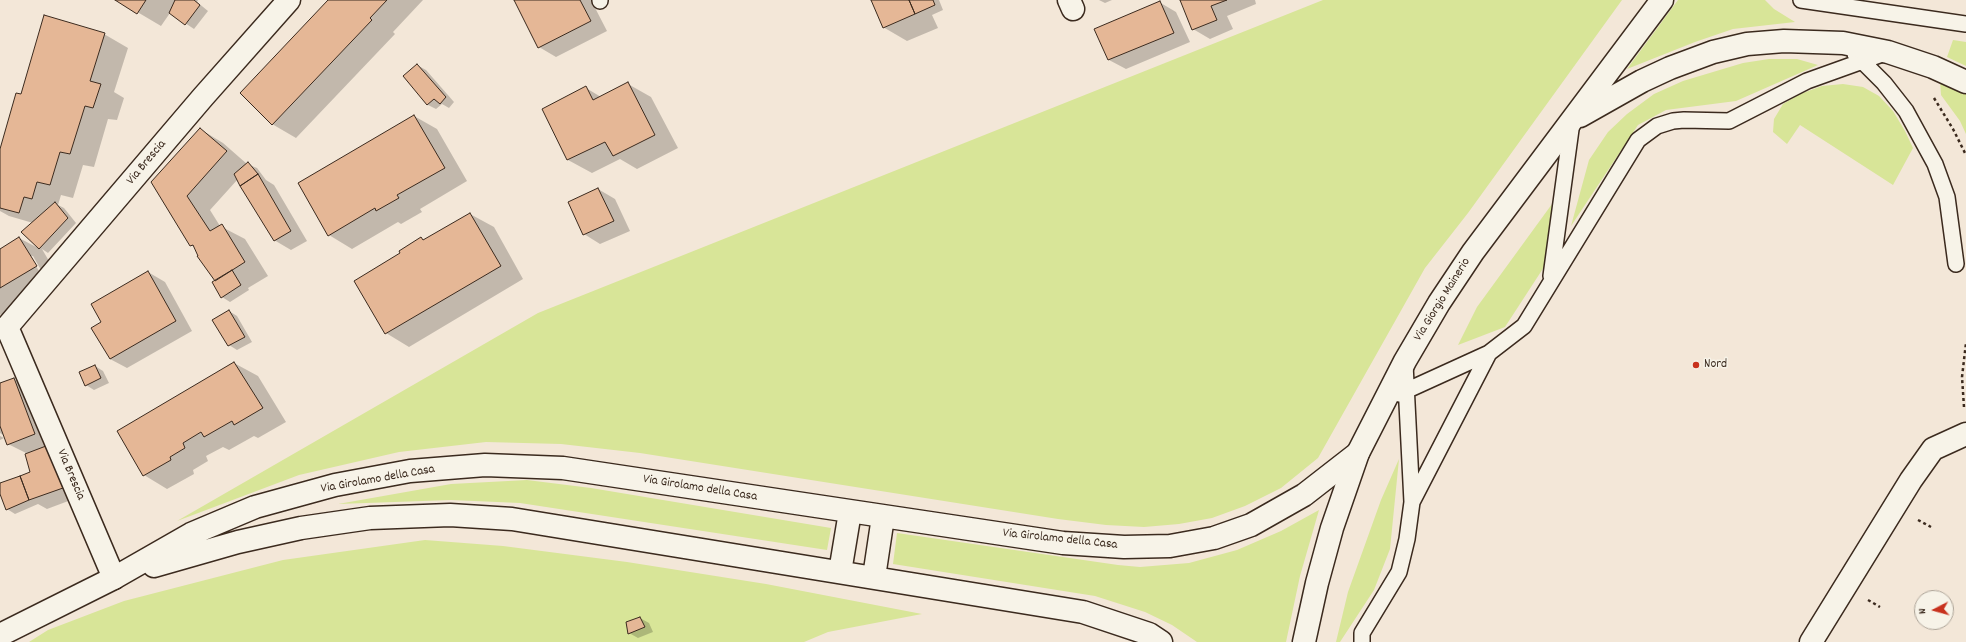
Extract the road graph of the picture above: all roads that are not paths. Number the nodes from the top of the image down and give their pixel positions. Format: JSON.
{"nodes":[{"id":1,"x":289,"y":0,"type":"edge"},
{"id":2,"x":1662,"y":0,"type":"edge"},
{"id":3,"x":1801,"y":0,"type":"edge"},
{"id":4,"x":1966,"y":24,"type":"edge"},
{"id":5,"x":1843,"y":44,"type":"junction"},
{"id":6,"x":1888,"y":52,"type":"junction"},
{"id":7,"x":1862,"y":61,"type":"junction"},
{"id":8,"x":1966,"y":82,"type":"edge"},
{"id":9,"x":1572,"y":121,"type":"junction"},
{"id":10,"x":1956,"y":264,"type":"dead end"},
{"id":11,"x":1550,"y":283,"type":"junction"},
{"id":12,"x":3,"y":332,"type":"edge"},
{"id":13,"x":1489,"y":353,"type":"junction"},
{"id":14,"x":1405,"y":361,"type":"junction"},
{"id":15,"x":1406,"y":390,"type":"junction"},
{"id":16,"x":1383,"y":403,"type":"junction"},
{"id":17,"x":1966,"y":434,"type":"edge"},
{"id":18,"x":1358,"y":453,"type":"junction"},
{"id":19,"x":1412,"y":502,"type":"junction"},
{"id":20,"x":850,"y":512,"type":"junction"},
{"id":21,"x":883,"y":517,"type":"junction"},
{"id":22,"x":840,"y":572,"type":"junction"},
{"id":23,"x":874,"y":577,"type":"junction"},
{"id":24,"x":114,"y":578,"type":"junction"},
{"id":25,"x":0,"y":635,"type":"edge"},
{"id":26,"x":1360,"y":639,"type":"edge"},
{"id":27,"x":1161,"y":642,"type":"edge"},
{"id":28,"x":1304,"y":642,"type":"edge"},
{"id":29,"x":1811,"y":642,"type":"edge"}],
"edges":[{"from":1,"to":12,"type":"main road","name":"Via Brescia"},
{"from":2,"to":9,"type":"main road","name":"Via Giorgio Mainerio"},
{"from":3,"to":4,"type":"lane"},
{"from":5,"to":6,"type":"main road"},
{"from":5,"to":7,"type":"lane"},
{"from":5,"to":9,"type":"main road"},
{"from":6,"to":7,"type":"lane"},
{"from":6,"to":8,"type":"main road"},
{"from":7,"to":10,"type":"lane"},
{"from":7,"to":11,"type":"lane"},
{"from":9,"to":11,"type":"lane"},
{"from":9,"to":14,"type":"main road","name":"Via Giorgio Mainerio"},
{"from":11,"to":13,"type":"lane"},
{"from":12,"to":24,"type":"main road","name":"Via Brescia"},
{"from":13,"to":15,"type":"lane"},
{"from":13,"to":19,"type":"lane"},
{"from":14,"to":15,"type":"lane"},
{"from":14,"to":16,"type":"main road","name":"Via Giorgio Mainerio"},
{"from":15,"to":16,"type":"lane"},
{"from":15,"to":19,"type":"lane"},
{"from":16,"to":18,"type":"main road","name":"Via Giorgio Mainerio"},
{"from":17,"to":29,"type":"main road"},
{"from":18,"to":21,"type":"main road","name":"Via Girolamo della Casa"},
{"from":18,"to":28,"type":"main road","name":"Via Giorgio Mainerio"},
{"from":19,"to":26,"type":"lane"},
{"from":20,"to":21,"type":"main road","name":"Via Girolamo della Casa"},
{"from":20,"to":22,"type":"main road"},
{"from":20,"to":24,"type":"main road","name":"Via Girolamo della Casa"},
{"from":21,"to":23,"type":"main road"},
{"from":22,"to":23,"type":"main road","name":"Via Girolamo della Casa"},
{"from":22,"to":24,"type":"main road","name":"Via Girolamo della Casa"},
{"from":23,"to":27,"type":"main road","name":"Via Girolamo della Casa"},
{"from":24,"to":25,"type":"main road","name":"Via Girolamo della Casa"}]}
